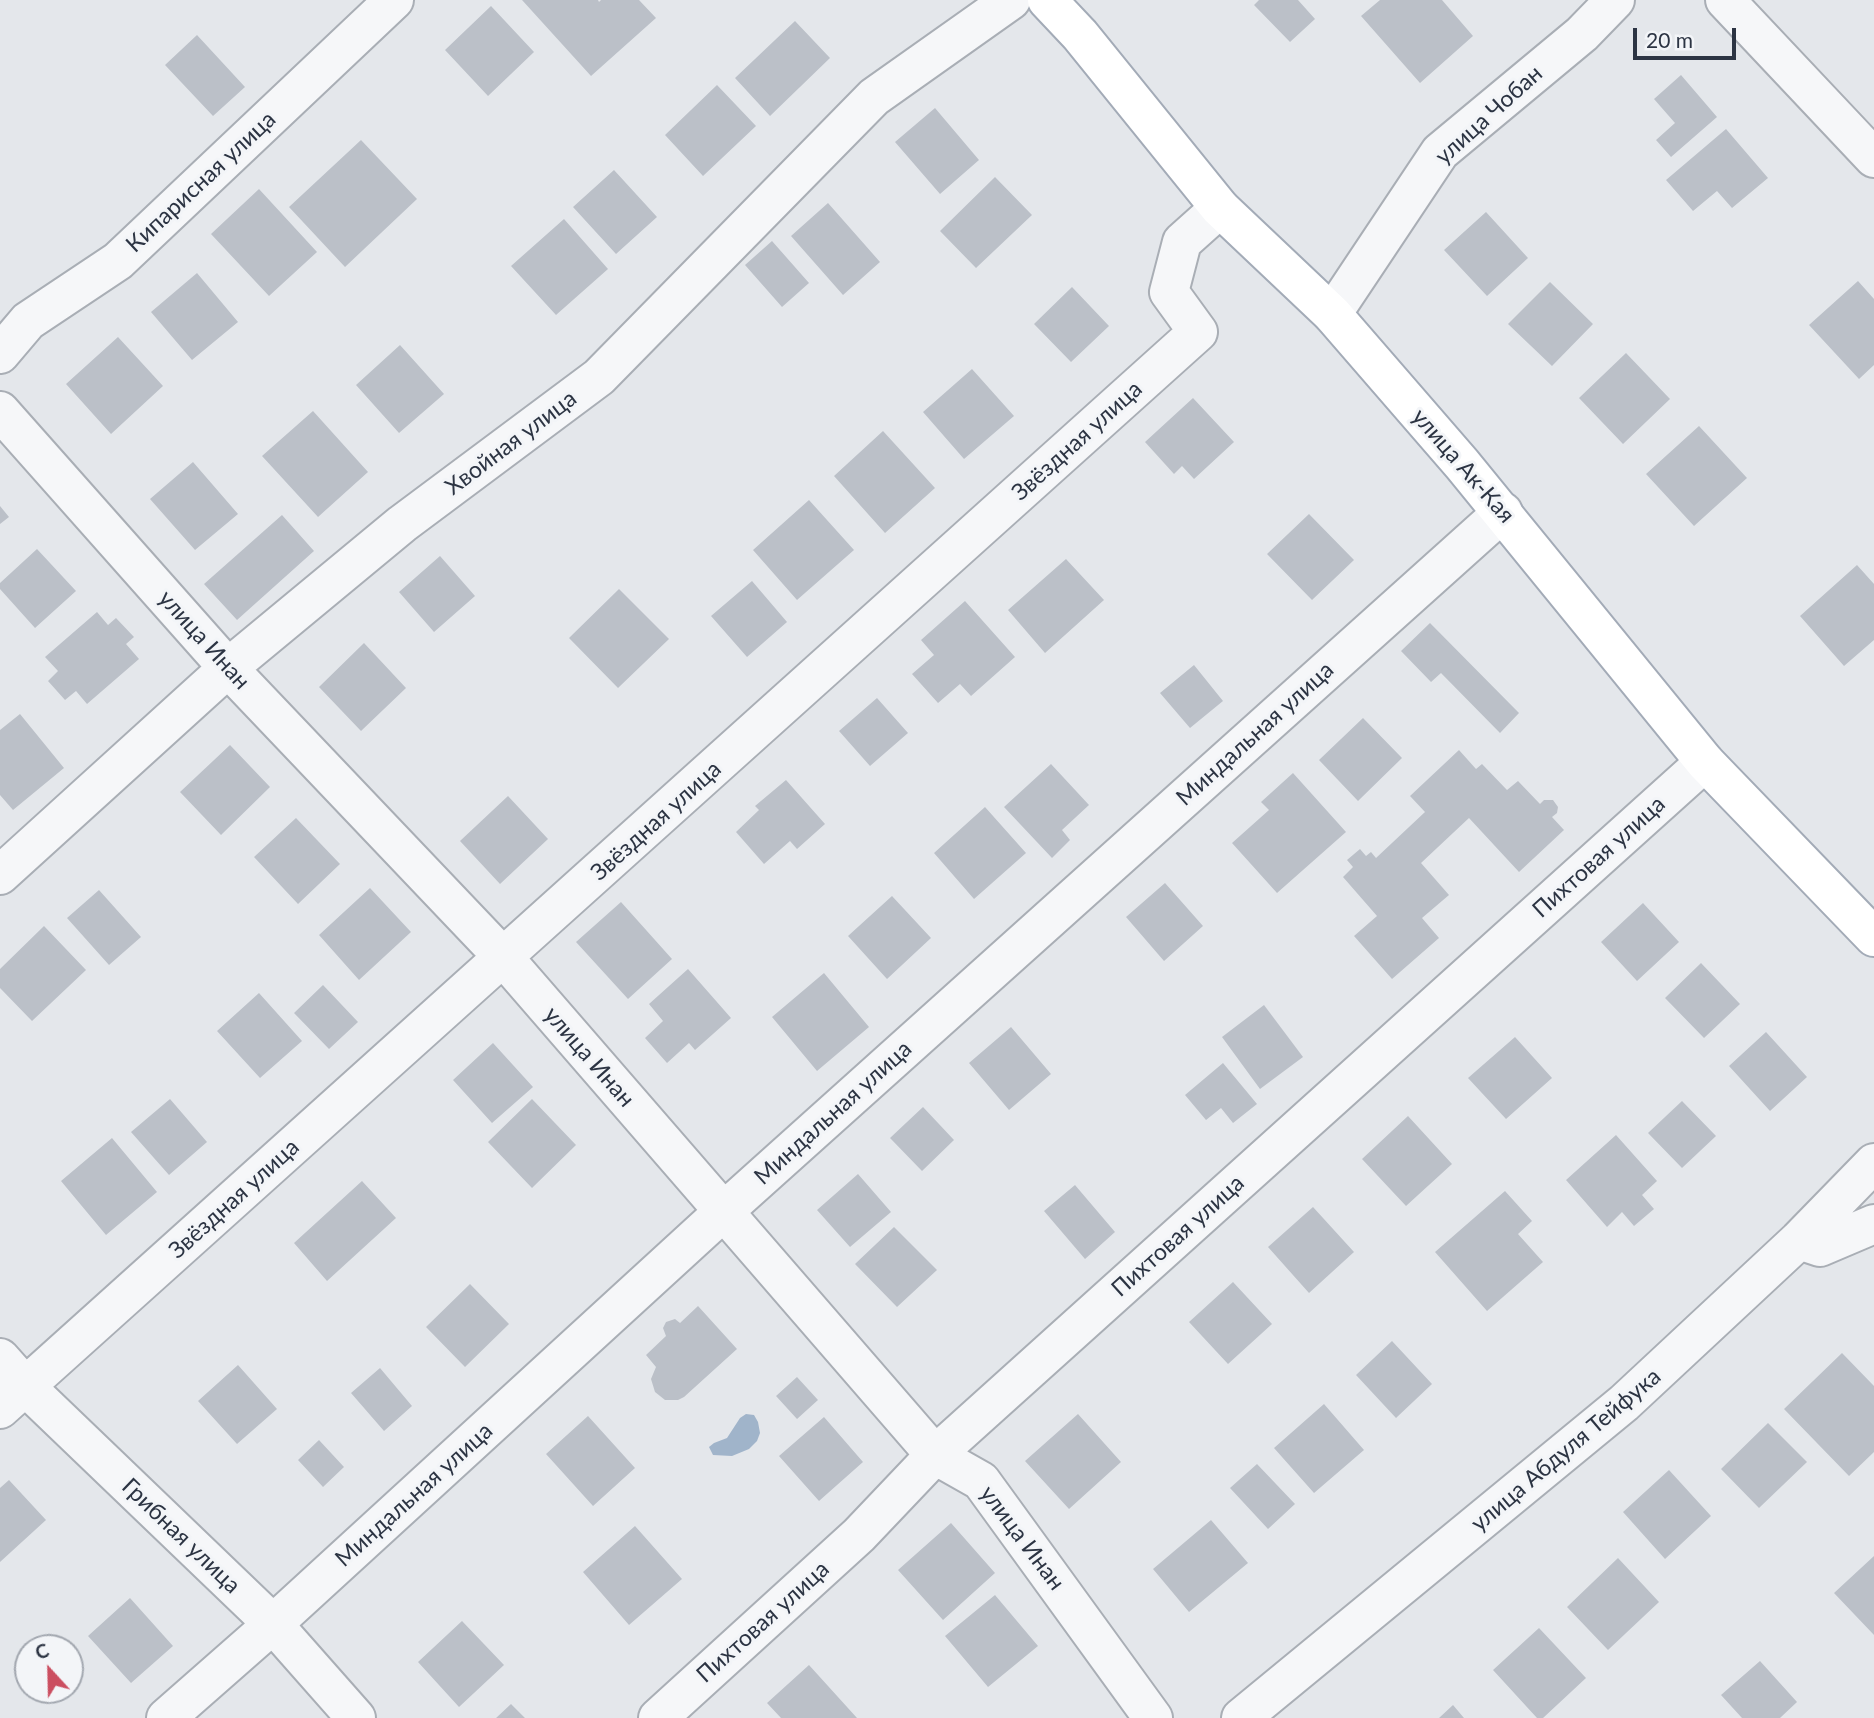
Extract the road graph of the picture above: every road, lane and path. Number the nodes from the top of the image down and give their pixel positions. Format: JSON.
{"nodes":[{"id":1,"x":394,"y":0,"type":"edge"},
{"id":2,"x":1010,"y":0,"type":"edge"},
{"id":3,"x":1047,"y":0,"type":"edge"},
{"id":4,"x":1615,"y":0,"type":"edge"},
{"id":5,"x":1725,"y":0,"type":"edge"},
{"id":6,"x":1585,"y":17,"type":"edge"},
{"id":7,"x":1874,"y":158,"type":"edge"},
{"id":8,"x":1220,"y":208,"type":"junction"},
{"id":9,"x":1332,"y":314,"type":"junction"},
{"id":10,"x":0,"y":354,"type":"edge"},
{"id":11,"x":0,"y":411,"type":"edge"},
{"id":12,"x":1503,"y":512,"type":"junction"},
{"id":13,"x":228,"y":668,"type":"junction"},
{"id":14,"x":1705,"y":762,"type":"junction"},
{"id":15,"x":0,"y":876,"type":"edge"},
{"id":16,"x":1874,"y":937,"type":"edge"},
{"id":17,"x":504,"y":958,"type":"junction"},
{"id":18,"x":1874,"y":1163,"type":"edge"},
{"id":19,"x":723,"y":1213,"type":"junction"},
{"id":20,"x":1874,"y":1224,"type":"edge"},
{"id":21,"x":1799,"y":1240,"type":"junction"},
{"id":22,"x":0,"y":1357,"type":"edge"},
{"id":23,"x":12,"y":1398,"type":"edge"},
{"id":24,"x":934,"y":1455,"type":"junction"},
{"id":25,"x":272,"y":1624,"type":"junction"},
{"id":26,"x":166,"y":1718,"type":"edge"},
{"id":27,"x":356,"y":1718,"type":"edge"},
{"id":28,"x":658,"y":1718,"type":"edge"},
{"id":29,"x":1153,"y":1718,"type":"edge"},
{"id":30,"x":1241,"y":1718,"type":"edge"}],
"edges":[{"from":1,"to":10,"type":"street","name":"Кипарисная улица"},
{"from":2,"to":13,"type":"street","name":"Хвойная улица"},
{"from":3,"to":8,"type":"main road","name":"улица Ак-Кая"},
{"from":4,"to":6,"type":"street","name":"улица Чобан"},
{"from":5,"to":7,"type":"street"},
{"from":6,"to":9,"type":"street","name":"улица Чобан"},
{"from":8,"to":9,"type":"main road","name":"улица Ак-Кая"},
{"from":8,"to":17,"type":"street","name":"Звёздная улица"},
{"from":9,"to":12,"type":"main road","name":"улица Ак-Кая"},
{"from":11,"to":13,"type":"street","name":"улица Инан"},
{"from":12,"to":14,"type":"main road","name":"улица Ак-Кая"},
{"from":12,"to":19,"type":"street","name":"Миндальная улица"},
{"from":13,"to":15,"type":"street","name":"Хвойная улица"},
{"from":13,"to":17,"type":"street","name":"улица Инан"},
{"from":14,"to":16,"type":"main road","name":"улица Ак-Кая"},
{"from":14,"to":24,"type":"street","name":"Пихтовая улица"},
{"from":17,"to":19,"type":"street","name":"улица Инан"},
{"from":17,"to":23,"type":"street","name":"Звёздная улица"},
{"from":18,"to":21,"type":"street","name":"улица Абдуля Тейфука"},
{"from":19,"to":24,"type":"street","name":"улица Инан"},
{"from":19,"to":25,"type":"street","name":"Миндальная улица"},
{"from":20,"to":21,"type":"street"},
{"from":21,"to":30,"type":"street","name":"улица Абдуля Тейфука"},
{"from":22,"to":23,"type":"street","name":"Грибная улица"},
{"from":23,"to":25,"type":"street","name":"Грибная улица"},
{"from":24,"to":28,"type":"street","name":"Пихтовая улица"},
{"from":24,"to":29,"type":"street","name":"улица Инан"},
{"from":25,"to":26,"type":"street","name":"Миндальная улица"},
{"from":25,"to":27,"type":"street","name":"Грибная улица"}]}
